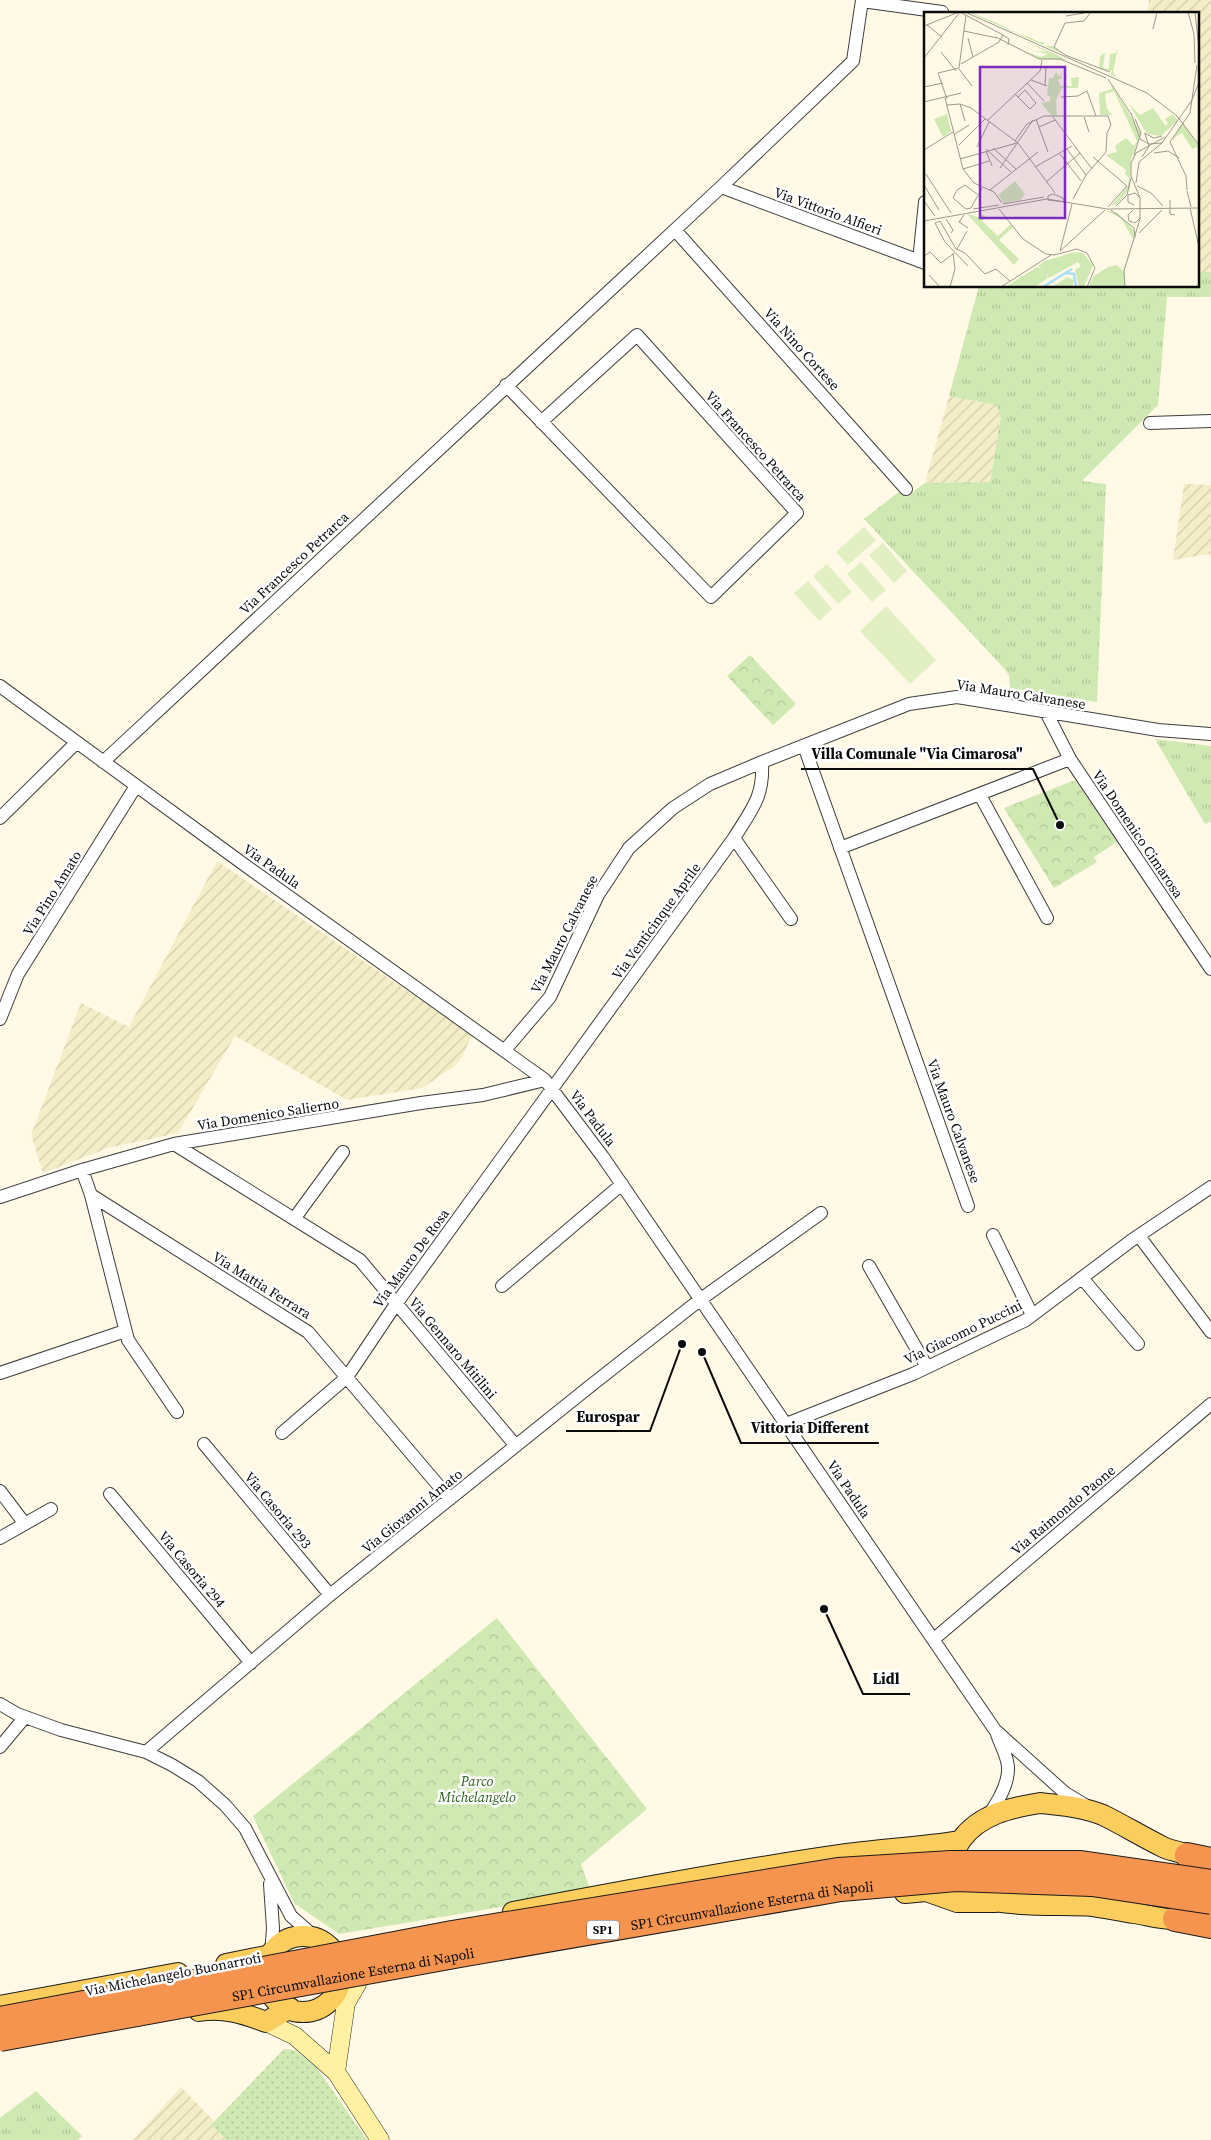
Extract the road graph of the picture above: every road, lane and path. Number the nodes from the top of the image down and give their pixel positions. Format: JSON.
{"nodes":[{"id":1,"x":862,"y":0,"type":"edge"},
{"id":2,"x":942,"y":12,"type":"edge"},
{"id":3,"x":722,"y":187,"type":"junction"},
{"id":4,"x":924,"y":222,"type":"edge"},
{"id":5,"x":675,"y":230,"type":"junction"},
{"id":6,"x":922,"y":262,"type":"edge"},
{"id":7,"x":506,"y":385,"type":"junction"},
{"id":8,"x":1211,"y":421,"type":"edge"},
{"id":9,"x":541,"y":422,"type":"junction"},
{"id":10,"x":1150,"y":423,"type":"dead end"},
{"id":11,"x":906,"y":489,"type":"dead end"},
{"id":12,"x":0,"y":686,"type":"edge"},
{"id":13,"x":1046,"y":712,"type":"junction"},
{"id":14,"x":1211,"y":734,"type":"edge"},
{"id":15,"x":76,"y":742,"type":"junction"},
{"id":16,"x":804,"y":746,"type":"junction"},
{"id":17,"x":1070,"y":759,"type":"junction"},
{"id":18,"x":103,"y":762,"type":"junction"},
{"id":19,"x":762,"y":762,"type":"junction"},
{"id":20,"x":136,"y":786,"type":"junction"},
{"id":21,"x":980,"y":795,"type":"junction"},
{"id":22,"x":0,"y":818,"type":"edge"},
{"id":23,"x":734,"y":838,"type":"junction"},
{"id":24,"x":840,"y":848,"type":"junction"},
{"id":25,"x":1048,"y":918,"type":"dead end"},
{"id":26,"x":791,"y":919,"type":"dead end"},
{"id":27,"x":1211,"y":969,"type":"edge"},
{"id":28,"x":0,"y":1019,"type":"edge"},
{"id":29,"x":505,"y":1050,"type":"junction"},
{"id":30,"x":548,"y":1084,"type":"junction"},
{"id":31,"x":174,"y":1144,"type":"junction"},
{"id":32,"x":343,"y":1152,"type":"dead end"},
{"id":33,"x":82,"y":1170,"type":"junction"},
{"id":34,"x":622,"y":1184,"type":"junction"},
{"id":35,"x":1211,"y":1187,"type":"edge"},
{"id":36,"x":91,"y":1195,"type":"junction"},
{"id":37,"x":0,"y":1197,"type":"edge"},
{"id":38,"x":968,"y":1206,"type":"dead end"},
{"id":39,"x":821,"y":1213,"type":"dead end"},
{"id":40,"x":294,"y":1219,"type":"junction"},
{"id":41,"x":993,"y":1235,"type":"dead end"},
{"id":42,"x":1139,"y":1236,"type":"junction"},
{"id":43,"x":869,"y":1266,"type":"dead end"},
{"id":44,"x":1082,"y":1278,"type":"junction"},
{"id":45,"x":502,"y":1286,"type":"dead end"},
{"id":46,"x":701,"y":1299,"type":"junction"},
{"id":47,"x":396,"y":1304,"type":"junction"},
{"id":48,"x":1032,"y":1315,"type":"junction"},
{"id":49,"x":126,"y":1332,"type":"junction"},
{"id":50,"x":1211,"y":1332,"type":"edge"},
{"id":51,"x":1138,"y":1344,"type":"dead end"},
{"id":52,"x":927,"y":1367,"type":"junction"},
{"id":53,"x":0,"y":1373,"type":"edge"},
{"id":54,"x":347,"y":1377,"type":"junction"},
{"id":55,"x":1211,"y":1404,"type":"edge"},
{"id":56,"x":177,"y":1412,"type":"dead end"},
{"id":57,"x":786,"y":1424,"type":"junction"},
{"id":58,"x":282,"y":1433,"type":"dead end"},
{"id":59,"x":204,"y":1444,"type":"dead end"},
{"id":60,"x":516,"y":1446,"type":"junction"},
{"id":61,"x":0,"y":1491,"type":"edge"},
{"id":62,"x":110,"y":1494,"type":"dead end"},
{"id":63,"x":450,"y":1499,"type":"junction"},
{"id":64,"x":51,"y":1509,"type":"dead end"},
{"id":65,"x":25,"y":1524,"type":"junction"},
{"id":66,"x":0,"y":1538,"type":"edge"},
{"id":67,"x":330,"y":1595,"type":"junction"},
{"id":68,"x":934,"y":1639,"type":"junction"},
{"id":69,"x":251,"y":1662,"type":"junction"},
{"id":70,"x":0,"y":1704,"type":"edge"},
{"id":71,"x":25,"y":1717,"type":"junction"},
{"id":72,"x":995,"y":1730,"type":"junction"},
{"id":73,"x":0,"y":1747,"type":"edge"},
{"id":74,"x":146,"y":1752,"type":"junction"},
{"id":75,"x":1102,"y":1815,"type":"junction"},
{"id":76,"x":988,"y":1816,"type":"junction"},
{"id":77,"x":960,"y":1841,"type":"junction"},
{"id":78,"x":1187,"y":1855,"type":"junction"},
{"id":79,"x":1211,"y":1860,"type":"edge"},
{"id":80,"x":270,"y":1879,"type":"junction"},
{"id":81,"x":1211,"y":1882,"type":"edge"},
{"id":82,"x":996,"y":1902,"type":"junction"},
{"id":83,"x":1211,"y":1902,"type":"edge"},
{"id":84,"x":1175,"y":1919,"type":"junction"},
{"id":85,"x":1211,"y":1926,"type":"edge"},
{"id":86,"x":322,"y":1942,"type":"junction"},
{"id":87,"x":271,"y":1955,"type":"junction"},
{"id":88,"x":344,"y":1988,"type":"junction"},
{"id":89,"x":0,"y":2006,"type":"edge"},
{"id":90,"x":290,"y":2008,"type":"junction"},
{"id":91,"x":0,"y":2019,"type":"edge"},
{"id":92,"x":266,"y":2022,"type":"junction"},
{"id":93,"x":294,"y":2036,"type":"junction"},
{"id":94,"x":0,"y":2039,"type":"edge"},
{"id":95,"x":0,"y":2048,"type":"edge"},
{"id":96,"x":336,"y":2072,"type":"junction"},
{"id":97,"x":380,"y":2140,"type":"edge"}],
"edges":[{"from":1,"to":2,"type":"street"},
{"from":1,"to":3,"type":"street","name":"Via Francesco Petrarca"},
{"from":3,"to":5,"type":"street","name":"Via Francesco Petrarca"},
{"from":3,"to":6,"type":"street","name":"Via Vittorio Alfieri"},
{"from":4,"to":6,"type":"street"},
{"from":5,"to":7,"type":"street","name":"Via Francesco Petrarca"},
{"from":5,"to":11,"type":"street","name":"Via Nino Cortese"},
{"from":7,"to":9,"type":"street","name":"Via Francesco Petrarca"},
{"from":7,"to":18,"type":"street","name":"Via Francesco Petrarca"},
{"from":8,"to":10,"type":"street"},
{"from":9,"to":9,"type":"street","name":"Via Francesco Petrarca"},
{"from":12,"to":15,"type":"street","name":"Via Padula"},
{"from":13,"to":14,"type":"street","name":"Via Mauro Calvanese"},
{"from":13,"to":16,"type":"street","name":"Via Mauro Calvanese"},
{"from":13,"to":17,"type":"street","name":"Via Domenico Cimarosa"},
{"from":15,"to":18,"type":"street","name":"Via Padula"},
{"from":15,"to":22,"type":"street"},
{"from":16,"to":19,"type":"street","name":"Via Mauro Calvanese"},
{"from":16,"to":24,"type":"street","name":"Via Mauro Calvanese"},
{"from":17,"to":21,"type":"street"},
{"from":17,"to":27,"type":"street","name":"Via Domenico Cimarosa"},
{"from":18,"to":20,"type":"street","name":"Via Padula"},
{"from":19,"to":23,"type":"street","name":"Via Venticinque Aprile"},
{"from":19,"to":29,"type":"street","name":"Via Mauro Calvanese"},
{"from":20,"to":28,"type":"street","name":"Via Pino Amato"},
{"from":20,"to":29,"type":"street","name":"Via Padula"},
{"from":21,"to":24,"type":"street"},
{"from":21,"to":25,"type":"street"},
{"from":23,"to":26,"type":"street"},
{"from":23,"to":30,"type":"street","name":"Via Venticinque Aprile"},
{"from":24,"to":38,"type":"street","name":"Via Mauro Calvanese"},
{"from":29,"to":30,"type":"street","name":"Via Padula"},
{"from":30,"to":31,"type":"street","name":"Via Domenico Salierno"},
{"from":30,"to":34,"type":"street","name":"Via Padula"},
{"from":30,"to":47,"type":"street","name":"Via Mauro De Rosa"},
{"from":31,"to":33,"type":"street","name":"Via Domenico Salierno"},
{"from":31,"to":40,"type":"street","name":"Via Gennaro Mitilini"},
{"from":32,"to":40,"type":"street"},
{"from":33,"to":36,"type":"street"},
{"from":33,"to":37,"type":"street","name":"Via Domenico Salierno"},
{"from":34,"to":45,"type":"street"},
{"from":34,"to":46,"type":"street","name":"Via Padula"},
{"from":35,"to":42,"type":"street","name":"Via Giacomo Puccini"},
{"from":36,"to":49,"type":"street"},
{"from":36,"to":54,"type":"street","name":"Via Mattia Ferrara"},
{"from":39,"to":46,"type":"street","name":"Via Giovanni Amato"},
{"from":40,"to":47,"type":"street","name":"Via Gennaro Mitilini"},
{"from":41,"to":48,"type":"street"},
{"from":42,"to":44,"type":"street","name":"Via Giacomo Puccini"},
{"from":42,"to":50,"type":"street"},
{"from":43,"to":52,"type":"street"},
{"from":44,"to":48,"type":"street","name":"Via Giacomo Puccini"},
{"from":44,"to":51,"type":"street"},
{"from":46,"to":57,"type":"street","name":"Via Padula"},
{"from":46,"to":60,"type":"street","name":"Via Giovanni Amato"},
{"from":47,"to":54,"type":"street","name":"Via Mauro De Rosa"},
{"from":47,"to":60,"type":"street","name":"Via Gennaro Mitilini"},
{"from":48,"to":52,"type":"street","name":"Via Giacomo Puccini"},
{"from":49,"to":53,"type":"street"},
{"from":49,"to":56,"type":"street"},
{"from":52,"to":57,"type":"street","name":"Via Giacomo Puccini"},
{"from":54,"to":58,"type":"street","name":"Via Mauro De Rosa"},
{"from":54,"to":63,"type":"street","name":"Via Mattia Ferrara"},
{"from":55,"to":68,"type":"street","name":"Via Raimondo Paone"},
{"from":57,"to":68,"type":"street","name":"Via Padula"},
{"from":59,"to":67,"type":"street","name":"Via Casoria 293"},
{"from":60,"to":63,"type":"street","name":"Via Giovanni Amato"},
{"from":61,"to":65,"type":"street"},
{"from":62,"to":69,"type":"street","name":"Via Casoria 294"},
{"from":63,"to":67,"type":"street","name":"Via Giovanni Amato"},
{"from":64,"to":65,"type":"street"},
{"from":65,"to":66,"type":"street"},
{"from":67,"to":69,"type":"street","name":"Via Giovanni Amato"},
{"from":68,"to":72,"type":"street","name":"Via Padula"},
{"from":69,"to":74,"type":"street","name":"Via Giovanni Amato"},
{"from":70,"to":71,"type":"street","name":"Via Michelangelo Buonarroti"},
{"from":71,"to":73,"type":"street"},
{"from":71,"to":74,"type":"street","name":"Via Michelangelo Buonarroti"},
{"from":72,"to":75,"type":"street","name":"Via Padula"},
{"from":72,"to":76,"type":"street","name":"Via Padula"},
{"from":74,"to":80,"type":"street","name":"Via Michelangelo Buonarroti"},
{"from":75,"to":76,"type":"main road"},
{"from":75,"to":78,"type":"main road"},
{"from":76,"to":77,"type":"main road"},
{"from":77,"to":82,"type":"main road"},
{"from":77,"to":86,"type":"main road"},
{"from":78,"to":79,"type":"highway"},
{"from":78,"to":84,"type":"main road"},
{"from":80,"to":86,"type":"street","name":"Via Michelangelo Buonarroti"},
{"from":80,"to":87,"type":"street","name":"Via Michelangelo Buonarroti"},
{"from":81,"to":91,"type":"highway","name":"SP1 Circumvallazione Esterna di Napoli","number":"SP1","bridge":true},
{"from":82,"to":84,"type":"main road"},
{"from":82,"to":88,"type":"main road"},
{"from":83,"to":94,"type":"highway","name":"SP1 Circumvallazione Esterna di Napoli","number":"SP1","bridge":true},
{"from":84,"to":85,"type":"highway"},
{"from":86,"to":87,"type":"main road"},
{"from":86,"to":88,"type":"main road"},
{"from":87,"to":89,"type":"main road","name":"Via Michelangelo Buonarroti"},
{"from":87,"to":90,"type":"main road"},
{"from":88,"to":90,"type":"main road"},
{"from":88,"to":96,"type":"street"},
{"from":90,"to":92,"type":"main road"},
{"from":90,"to":93,"type":"street"},
{"from":92,"to":93,"type":"street"},
{"from":92,"to":95,"type":"main road"},
{"from":93,"to":96,"type":"street"},
{"from":96,"to":97,"type":"street"}]}
